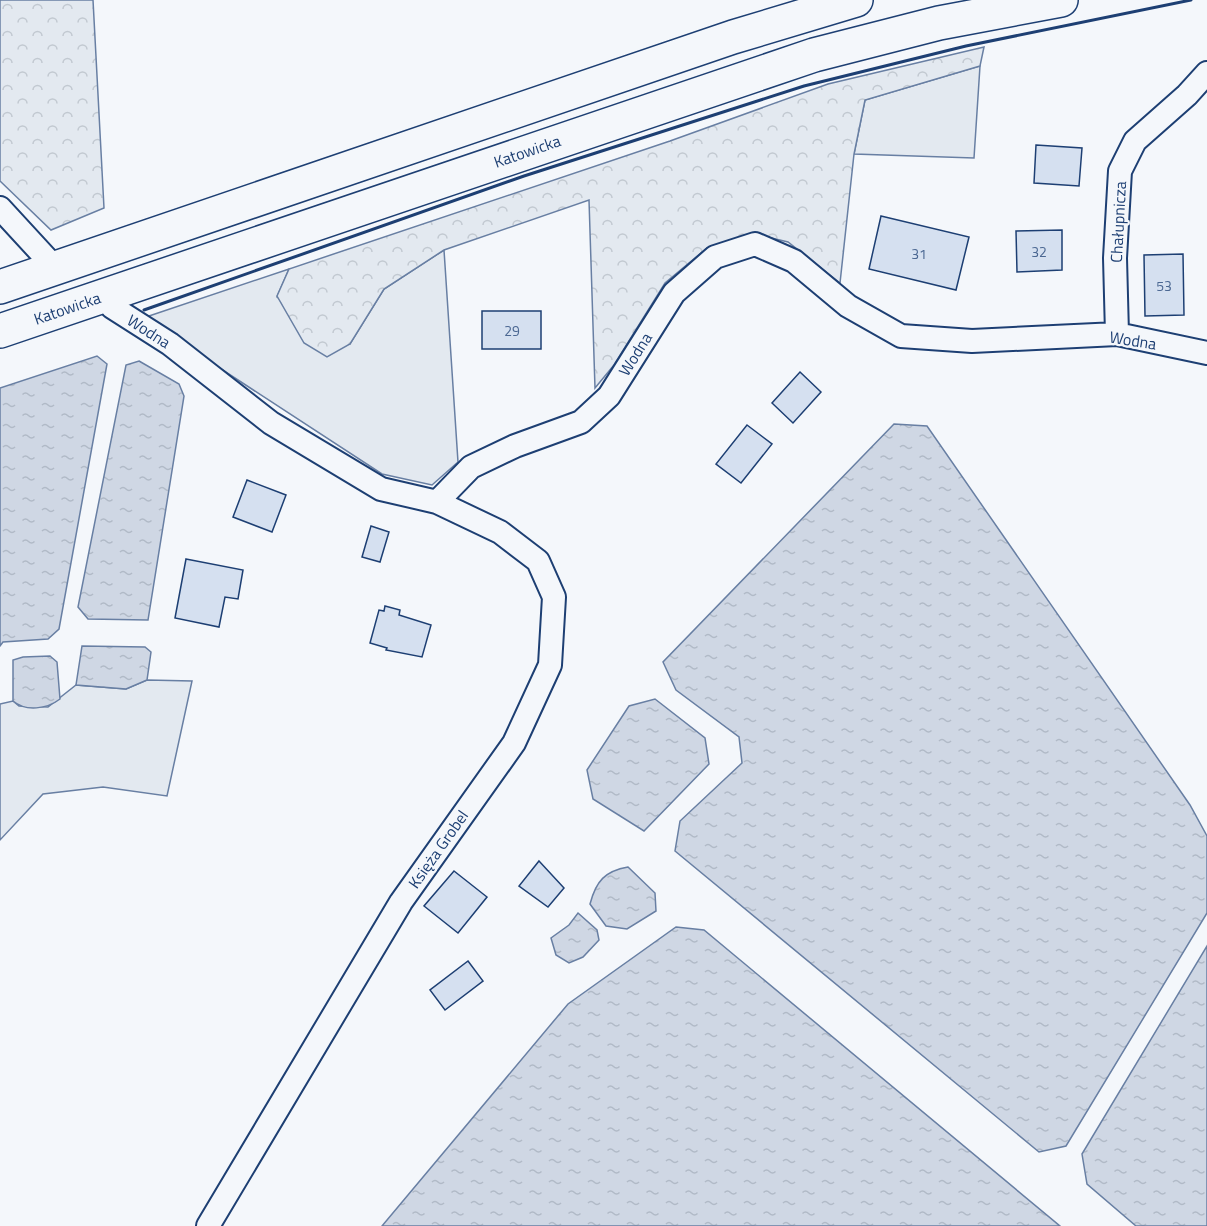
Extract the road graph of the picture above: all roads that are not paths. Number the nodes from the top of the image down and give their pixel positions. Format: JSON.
{"nodes":[{"id":1,"x":856,"y":0,"type":"edge"},
{"id":2,"x":1061,"y":0,"type":"edge"},
{"id":3,"x":1207,"y":73,"type":"edge"},
{"id":4,"x":0,"y":208,"type":"edge"},
{"id":5,"x":51,"y":270,"type":"junction"},
{"id":6,"x":0,"y":287,"type":"edge"},
{"id":7,"x":105,"y":296,"type":"junction"},
{"id":8,"x":0,"y":331,"type":"edge"},
{"id":9,"x":1117,"y":334,"type":"junction"},
{"id":10,"x":1207,"y":353,"type":"edge"},
{"id":11,"x":437,"y":502,"type":"junction"},
{"id":12,"x":208,"y":1226,"type":"edge"}],
"edges":[{"from":1,"to":5,"type":"main road"},
{"from":2,"to":7,"type":"main road","name":"Katowicka"},
{"from":3,"to":9,"type":"street","name":"Chałupnicza"},
{"from":4,"to":5,"type":"street"},
{"from":5,"to":6,"type":"main road"},
{"from":7,"to":8,"type":"main road","name":"Katowicka"},
{"from":7,"to":11,"type":"street","name":"Wodna"},
{"from":9,"to":10,"type":"street","name":"Wodna"},
{"from":9,"to":11,"type":"street","name":"Wodna"},
{"from":11,"to":12,"type":"street","name":"Księża Grobel"}]}
